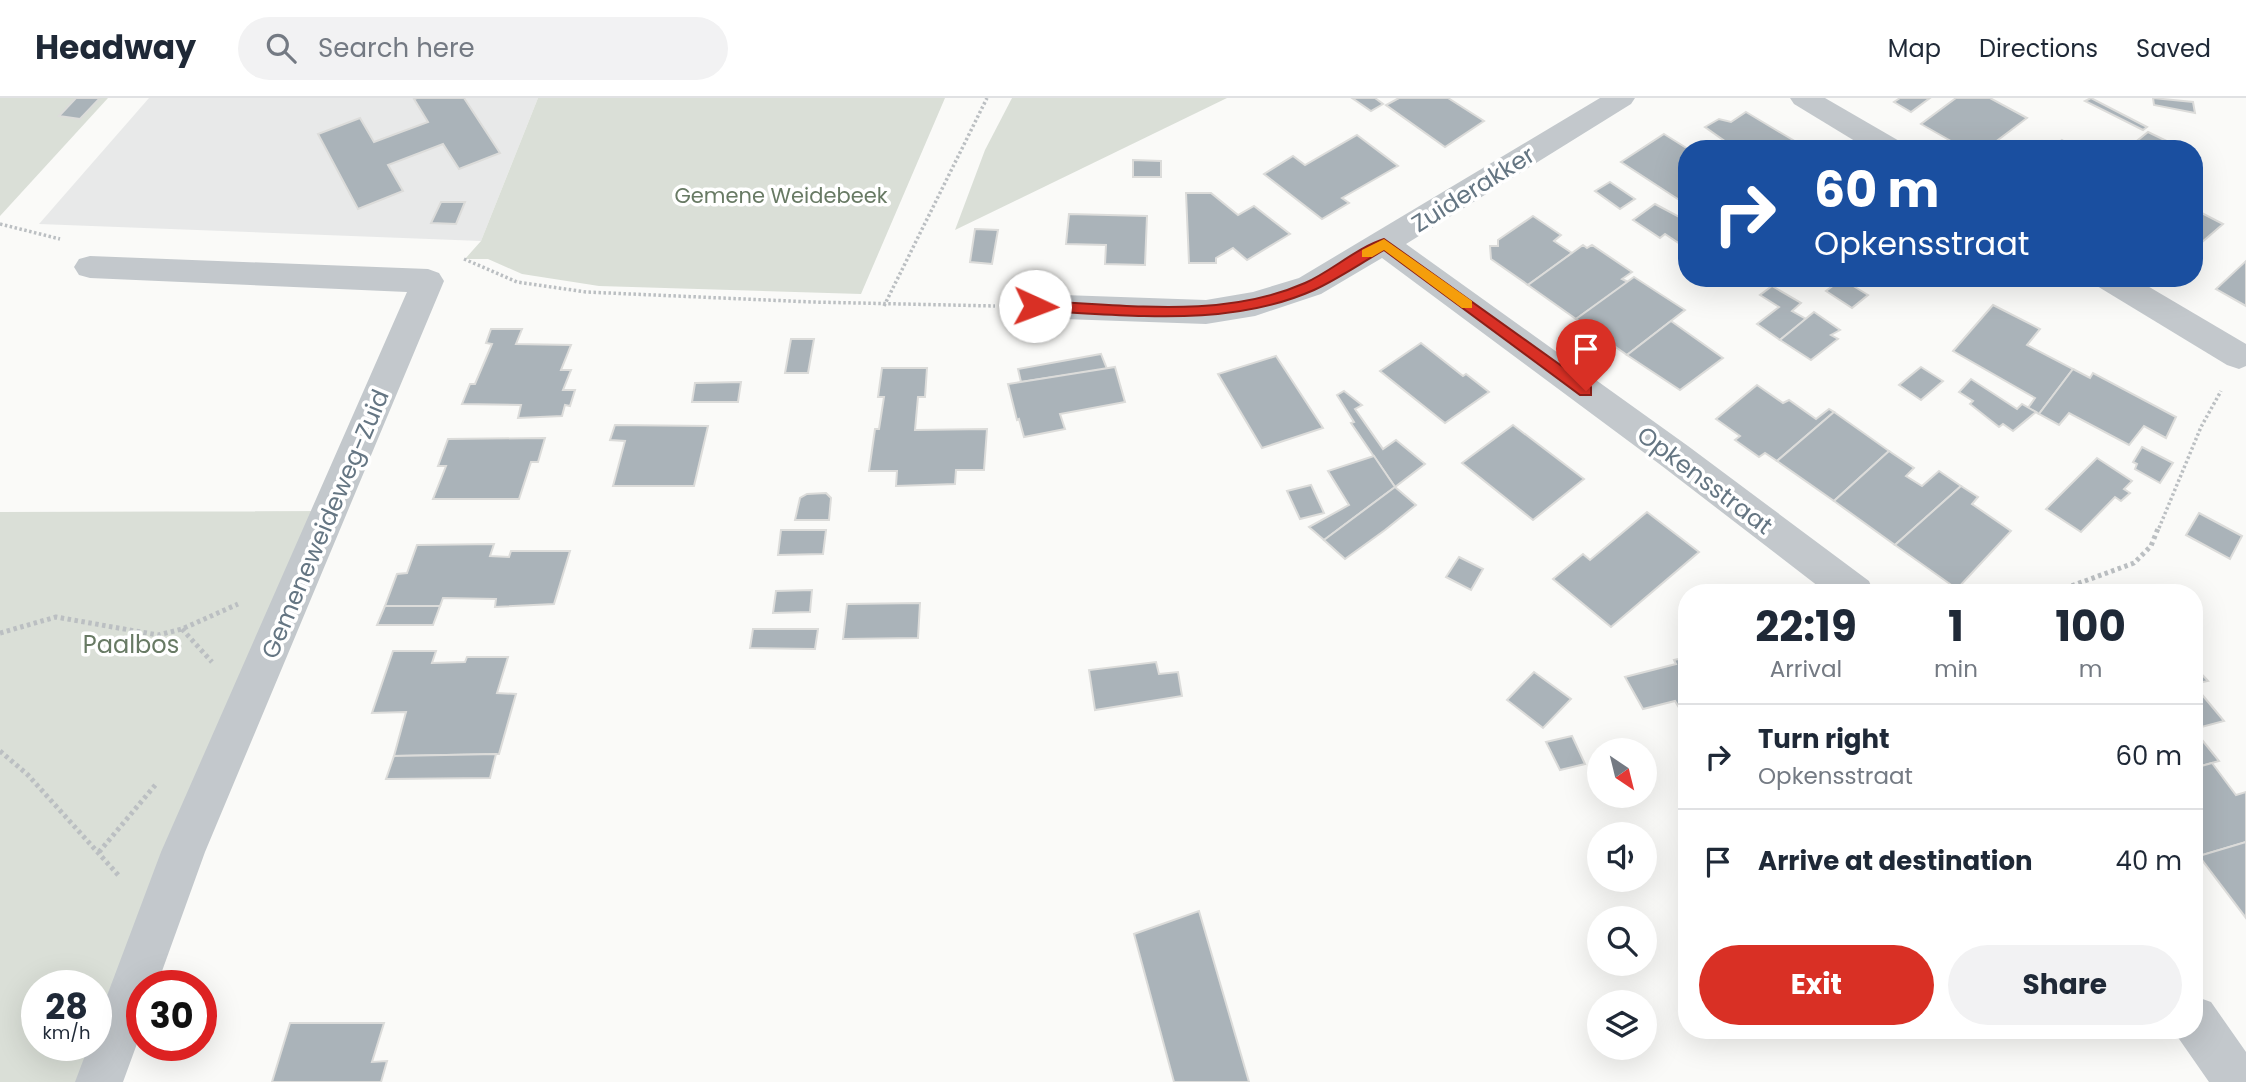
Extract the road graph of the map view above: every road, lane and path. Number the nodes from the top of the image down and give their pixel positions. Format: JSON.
{"nodes":[{"id":1,"x":987,"y":98,"type":"edge"},
{"id":2,"x":1621,"y":98,"type":"edge"},
{"id":3,"x":1804,"y":98,"type":"edge"},
{"id":4,"x":1875,"y":140,"type":"edge"},
{"id":5,"x":0,"y":224,"type":"edge"},
{"id":6,"x":64,"y":239,"type":"dead end"},
{"id":7,"x":1384,"y":244,"type":"junction"},
{"id":8,"x":452,"y":258,"type":"dead end"},
{"id":9,"x":90,"y":267,"type":"dead end"},
{"id":10,"x":2123,"y":287,"type":"edge"},
{"id":11,"x":884,"y":306,"type":"junction"},
{"id":12,"x":1035,"y":306,"type":"joint"},
{"id":13,"x":2239,"y":356,"type":"joint"},
{"id":14,"x":1843,"y":584,"type":"edge"},
{"id":15,"x":2077,"y":584,"type":"edge"},
{"id":16,"x":297,"y":589,"type":"junction"},
{"id":17,"x":182,"y":629,"type":"junction"},
{"id":18,"x":0,"y":633,"type":"edge"},
{"id":19,"x":218,"y":668,"type":"dead end"},
{"id":20,"x":0,"y":751,"type":"edge"},
{"id":21,"x":160,"y":779,"type":"dead end"},
{"id":22,"x":99,"y":852,"type":"junction"},
{"id":23,"x":152,"y":936,"type":"junction"},
{"id":24,"x":2203,"y":1032,"type":"edge"},
{"id":25,"x":99,"y":1082,"type":"edge"},
{"id":26,"x":2238,"y":1082,"type":"edge"}],
"edges":[{"from":1,"to":11,"type":"path"},
{"from":2,"to":7,"type":"street","name":"Zuiderakker"},
{"from":3,"to":4,"type":"street"},
{"from":5,"to":6,"type":"path"},
{"from":7,"to":12,"type":"street","name":"Zuiderakker"},
{"from":7,"to":14,"type":"street","name":"Opkensstraat"},
{"from":8,"to":11,"type":"path"},
{"from":9,"to":16,"type":"street","name":"Gemeneweideweg-Zuid"},
{"from":10,"to":13,"type":"street"},
{"from":11,"to":12,"type":"path"},
{"from":13,"to":15,"type":"path"},
{"from":16,"to":17,"type":"path"},
{"from":16,"to":23,"type":"street","name":"Gemeneweideweg-Zuid"},
{"from":17,"to":18,"type":"path"},
{"from":17,"to":19,"type":"path"},
{"from":20,"to":22,"type":"path"},
{"from":21,"to":22,"type":"path"},
{"from":22,"to":23,"type":"path"},
{"from":23,"to":25,"type":"street","name":"Gemeneweideweg-Zuid"},
{"from":24,"to":26,"type":"street"}]}
